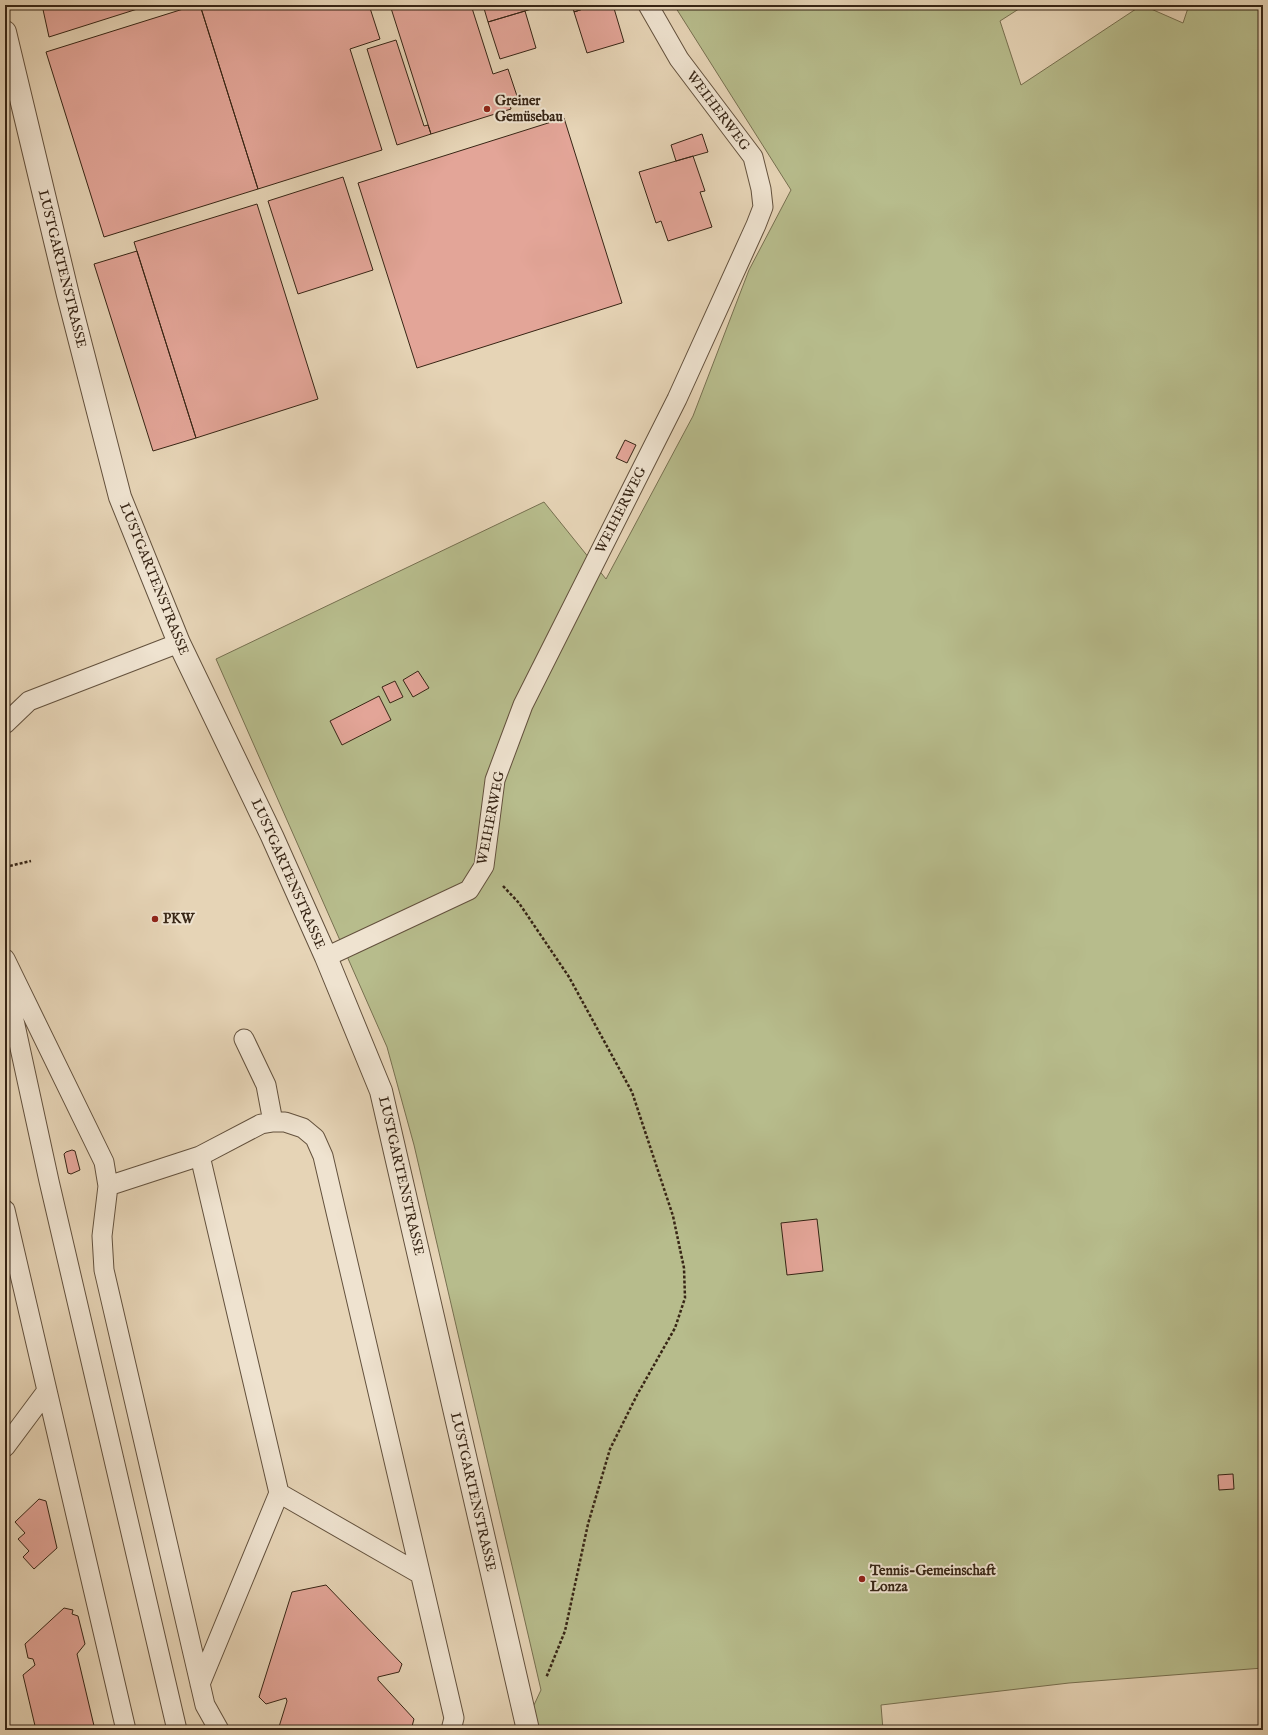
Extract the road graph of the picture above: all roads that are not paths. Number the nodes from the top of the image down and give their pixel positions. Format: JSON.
{"nodes":[{"id":1,"x":648,"y":5,"type":"edge"},
{"id":2,"x":5,"y":32,"type":"edge"},
{"id":3,"x":179,"y":643,"type":"junction"},
{"id":4,"x":5,"y":724,"type":"edge"},
{"id":5,"x":326,"y":958,"type":"junction"},
{"id":6,"x":5,"y":959,"type":"edge"},
{"id":7,"x":5,"y":980,"type":"edge"},
{"id":8,"x":244,"y":1039,"type":"dead end"},
{"id":9,"x":273,"y":1122,"type":"junction"},
{"id":10,"x":200,"y":1156,"type":"junction"},
{"id":11,"x":108,"y":1186,"type":"junction"},
{"id":12,"x":5,"y":1210,"type":"edge"},
{"id":13,"x":46,"y":1392,"type":"junction"},
{"id":14,"x":5,"y":1447,"type":"edge"},
{"id":15,"x":279,"y":1493,"type":"junction"},
{"id":16,"x":420,"y":1574,"type":"junction"},
{"id":17,"x":200,"y":1684,"type":"junction"},
{"id":18,"x":205,"y":1705,"type":"junction"},
{"id":19,"x":455,"y":1726,"type":"edge"},
{"id":20,"x":126,"y":1730,"type":"edge"},
{"id":21,"x":177,"y":1730,"type":"edge"},
{"id":22,"x":208,"y":1730,"type":"edge"},
{"id":23,"x":219,"y":1730,"type":"edge"},
{"id":24,"x":528,"y":1730,"type":"edge"}],
"edges":[{"from":1,"to":5,"type":"lane","name":"WEIHERWEG"},
{"from":2,"to":3,"type":"street","name":"LUSTGARTENSTRASSE"},
{"from":3,"to":4,"type":"lane"},
{"from":3,"to":5,"type":"street","name":"LUSTGARTENSTRASSE"},
{"from":5,"to":24,"type":"street","name":"LUSTGARTENSTRASSE"},
{"from":6,"to":11,"type":"lane"},
{"from":7,"to":21,"type":"lane"},
{"from":8,"to":9,"type":"lane"},
{"from":9,"to":10,"type":"lane"},
{"from":9,"to":16,"type":"lane"},
{"from":10,"to":11,"type":"lane"},
{"from":10,"to":15,"type":"lane"},
{"from":11,"to":17,"type":"lane"},
{"from":12,"to":13,"type":"lane"},
{"from":13,"to":14,"type":"lane"},
{"from":13,"to":20,"type":"lane"},
{"from":15,"to":16,"type":"lane"},
{"from":15,"to":17,"type":"lane"},
{"from":16,"to":19,"type":"lane"},
{"from":17,"to":18,"type":"lane"},
{"from":18,"to":22,"type":"lane"},
{"from":18,"to":23,"type":"lane"}]}
